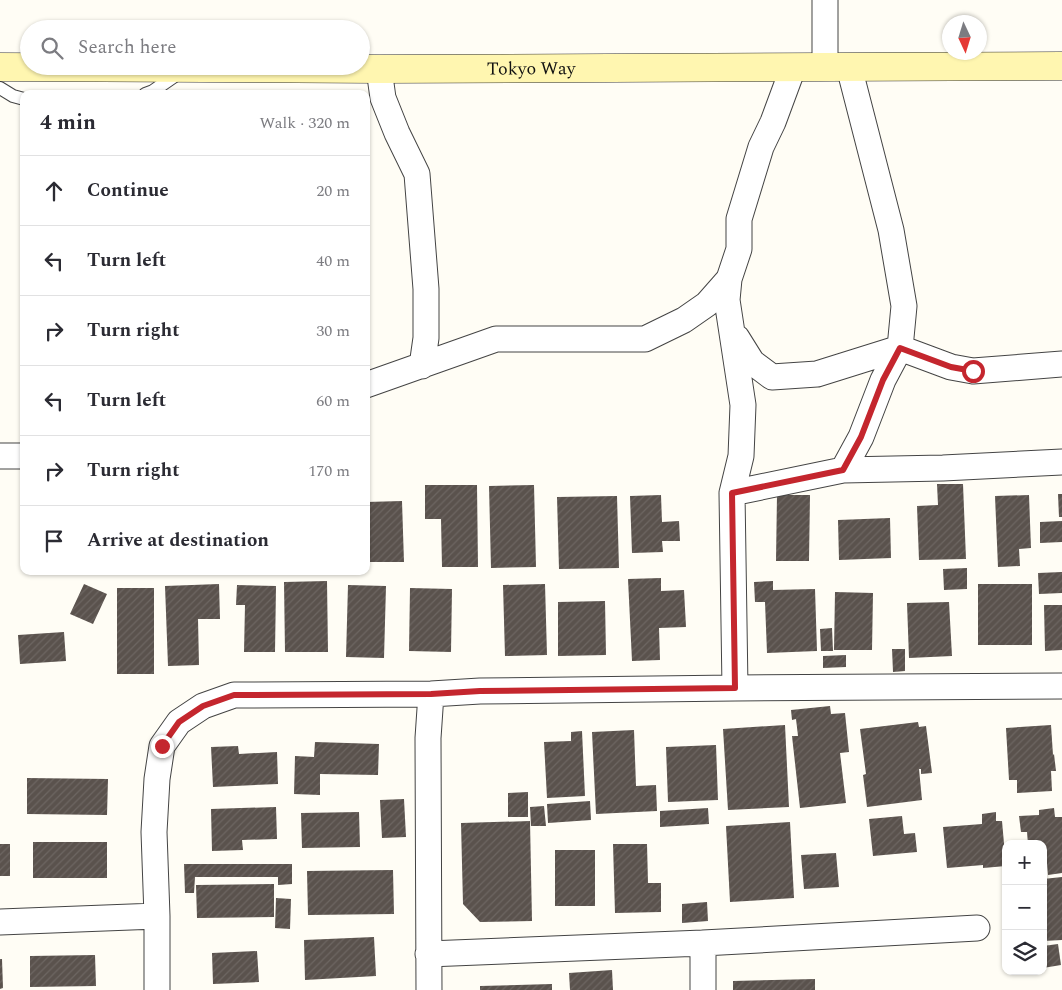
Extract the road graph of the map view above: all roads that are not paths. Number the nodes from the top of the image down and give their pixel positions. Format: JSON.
{"nodes":[{"id":1,"x":825,"y":0,"type":"edge"},
{"id":2,"x":1062,"y":66,"type":"edge"},
{"id":3,"x":0,"y":67,"type":"edge"},
{"id":4,"x":20,"y":67,"type":"edge"},
{"id":5,"x":838,"y":67,"type":"junction"},
{"id":6,"x":793,"y":68,"type":"junction"},
{"id":7,"x":370,"y":69,"type":"edge"},
{"id":8,"x":379,"y":69,"type":"junction"},
{"id":9,"x":177,"y":75,"type":"edge"},
{"id":10,"x":0,"y":88,"type":"edge"},
{"id":11,"x":154,"y":90,"type":"edge"},
{"id":12,"x":20,"y":98,"type":"edge"},
{"id":13,"x":729,"y":279,"type":"junction"},
{"id":14,"x":733,"y":332,"type":"junction"},
{"id":15,"x":900,"y":348,"type":"junction"},
{"id":16,"x":1062,"y":364,"type":"edge"},
{"id":17,"x":422,"y":366,"type":"junction"},
{"id":18,"x":370,"y":384,"type":"edge"},
{"id":19,"x":0,"y":456,"type":"edge"},
{"id":20,"x":20,"y":456,"type":"edge"},
{"id":21,"x":1062,"y":462,"type":"edge"},
{"id":22,"x":843,"y":470,"type":"junction"},
{"id":23,"x":732,"y":493,"type":"junction"},
{"id":24,"x":1062,"y":686,"type":"edge"},
{"id":25,"x":735,"y":688,"type":"junction"},
{"id":26,"x":431,"y":694,"type":"junction"},
{"id":27,"x":156,"y":916,"type":"junction"},
{"id":28,"x":0,"y":922,"type":"edge"},
{"id":29,"x":977,"y":928,"type":"dead end"},
{"id":30,"x":703,"y":943,"type":"junction"},
{"id":31,"x":428,"y":954,"type":"junction"},
{"id":32,"x":157,"y":990,"type":"edge"},
{"id":33,"x":429,"y":990,"type":"edge"},
{"id":34,"x":703,"y":990,"type":"edge"}],
"edges":[{"from":1,"to":5,"type":"street"},
{"from":2,"to":5,"type":"main road","name":"Tokyo Way"},
{"from":3,"to":4,"type":"main road","name":"Tokyo Way"},
{"from":5,"to":6,"type":"main road","name":"Tokyo Way"},
{"from":5,"to":15,"type":"street"},
{"from":6,"to":8,"type":"main road","name":"Tokyo Way"},
{"from":6,"to":13,"type":"street"},
{"from":7,"to":8,"type":"main road","name":"Tokyo Way"},
{"from":8,"to":17,"type":"street"},
{"from":9,"to":11,"type":"lane"},
{"from":10,"to":12,"type":"lane"},
{"from":13,"to":14,"type":"street"},
{"from":13,"to":17,"type":"street"},
{"from":14,"to":15,"type":"street"},
{"from":14,"to":23,"type":"street"},
{"from":15,"to":16,"type":"street"},
{"from":15,"to":22,"type":"street"},
{"from":17,"to":18,"type":"street"},
{"from":19,"to":20,"type":"street"},
{"from":21,"to":22,"type":"street"},
{"from":22,"to":23,"type":"street"},
{"from":23,"to":25,"type":"street"},
{"from":24,"to":25,"type":"street"},
{"from":25,"to":26,"type":"street"},
{"from":26,"to":27,"type":"street"},
{"from":26,"to":31,"type":"street"},
{"from":27,"to":28,"type":"street"},
{"from":27,"to":32,"type":"street"},
{"from":29,"to":30,"type":"street"},
{"from":30,"to":31,"type":"street"},
{"from":30,"to":34,"type":"street"},
{"from":31,"to":33,"type":"street"}]}
